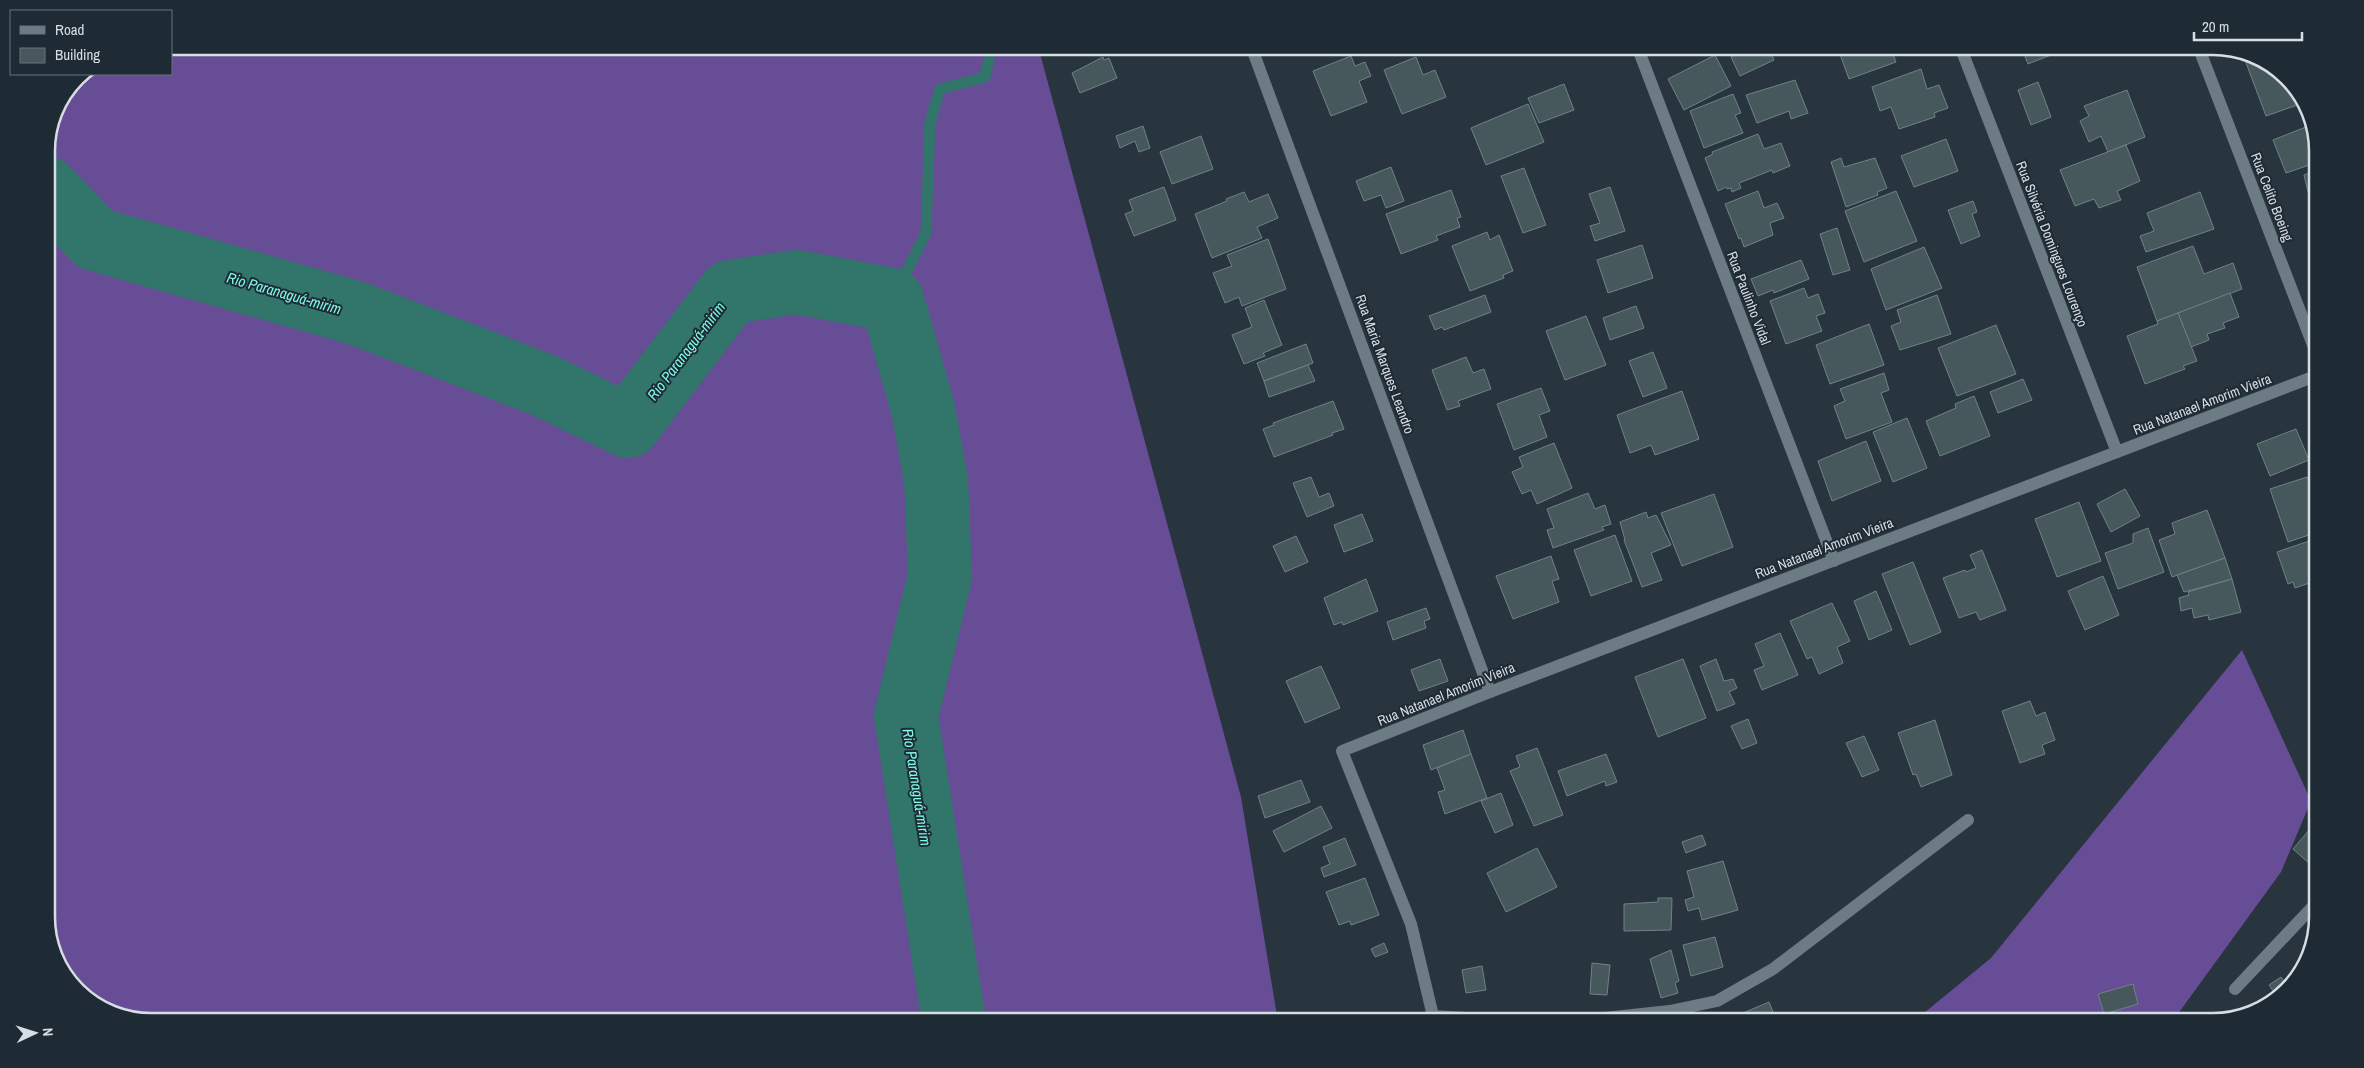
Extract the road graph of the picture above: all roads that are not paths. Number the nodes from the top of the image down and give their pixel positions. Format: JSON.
{"nodes":[{"id":1,"x":1254,"y":55,"type":"edge"},
{"id":2,"x":1640,"y":55,"type":"edge"},
{"id":3,"x":1963,"y":55,"type":"edge"},
{"id":4,"x":2201,"y":55,"type":"edge"},
{"id":5,"x":2309,"y":335,"type":"edge"},
{"id":6,"x":2309,"y":379,"type":"edge"},
{"id":7,"x":2117,"y":452,"type":"junction"},
{"id":8,"x":1834,"y":561,"type":"junction"},
{"id":9,"x":1490,"y":692,"type":"junction"},
{"id":10,"x":1968,"y":820,"type":"dead end"},
{"id":11,"x":2309,"y":912,"type":"edge"},
{"id":12,"x":2235,"y":990,"type":"dead end"},
{"id":13,"x":1431,"y":1013,"type":"edge"},
{"id":14,"x":1651,"y":1013,"type":"edge"}],
"edges":[{"from":1,"to":9,"type":"street","name":"Rua Maria Marques Leandro"},
{"from":2,"to":8,"type":"street","name":"Rua Paulinho Vidal"},
{"from":3,"to":7,"type":"street","name":"Rua Silvéria Domingues Lourenço"},
{"from":4,"to":5,"type":"street","name":"Rua Celito Boeing"},
{"from":6,"to":7,"type":"street","name":"Rua Natanael Amorim Vieira"},
{"from":7,"to":8,"type":"street","name":"Rua Natanael Amorim Vieira"},
{"from":8,"to":9,"type":"street","name":"Rua Natanael Amorim Vieira"},
{"from":9,"to":13,"type":"street","name":"Rua Natanael Amorim Vieira"},
{"from":10,"to":14,"type":"street"},
{"from":11,"to":12,"type":"street"}]}
